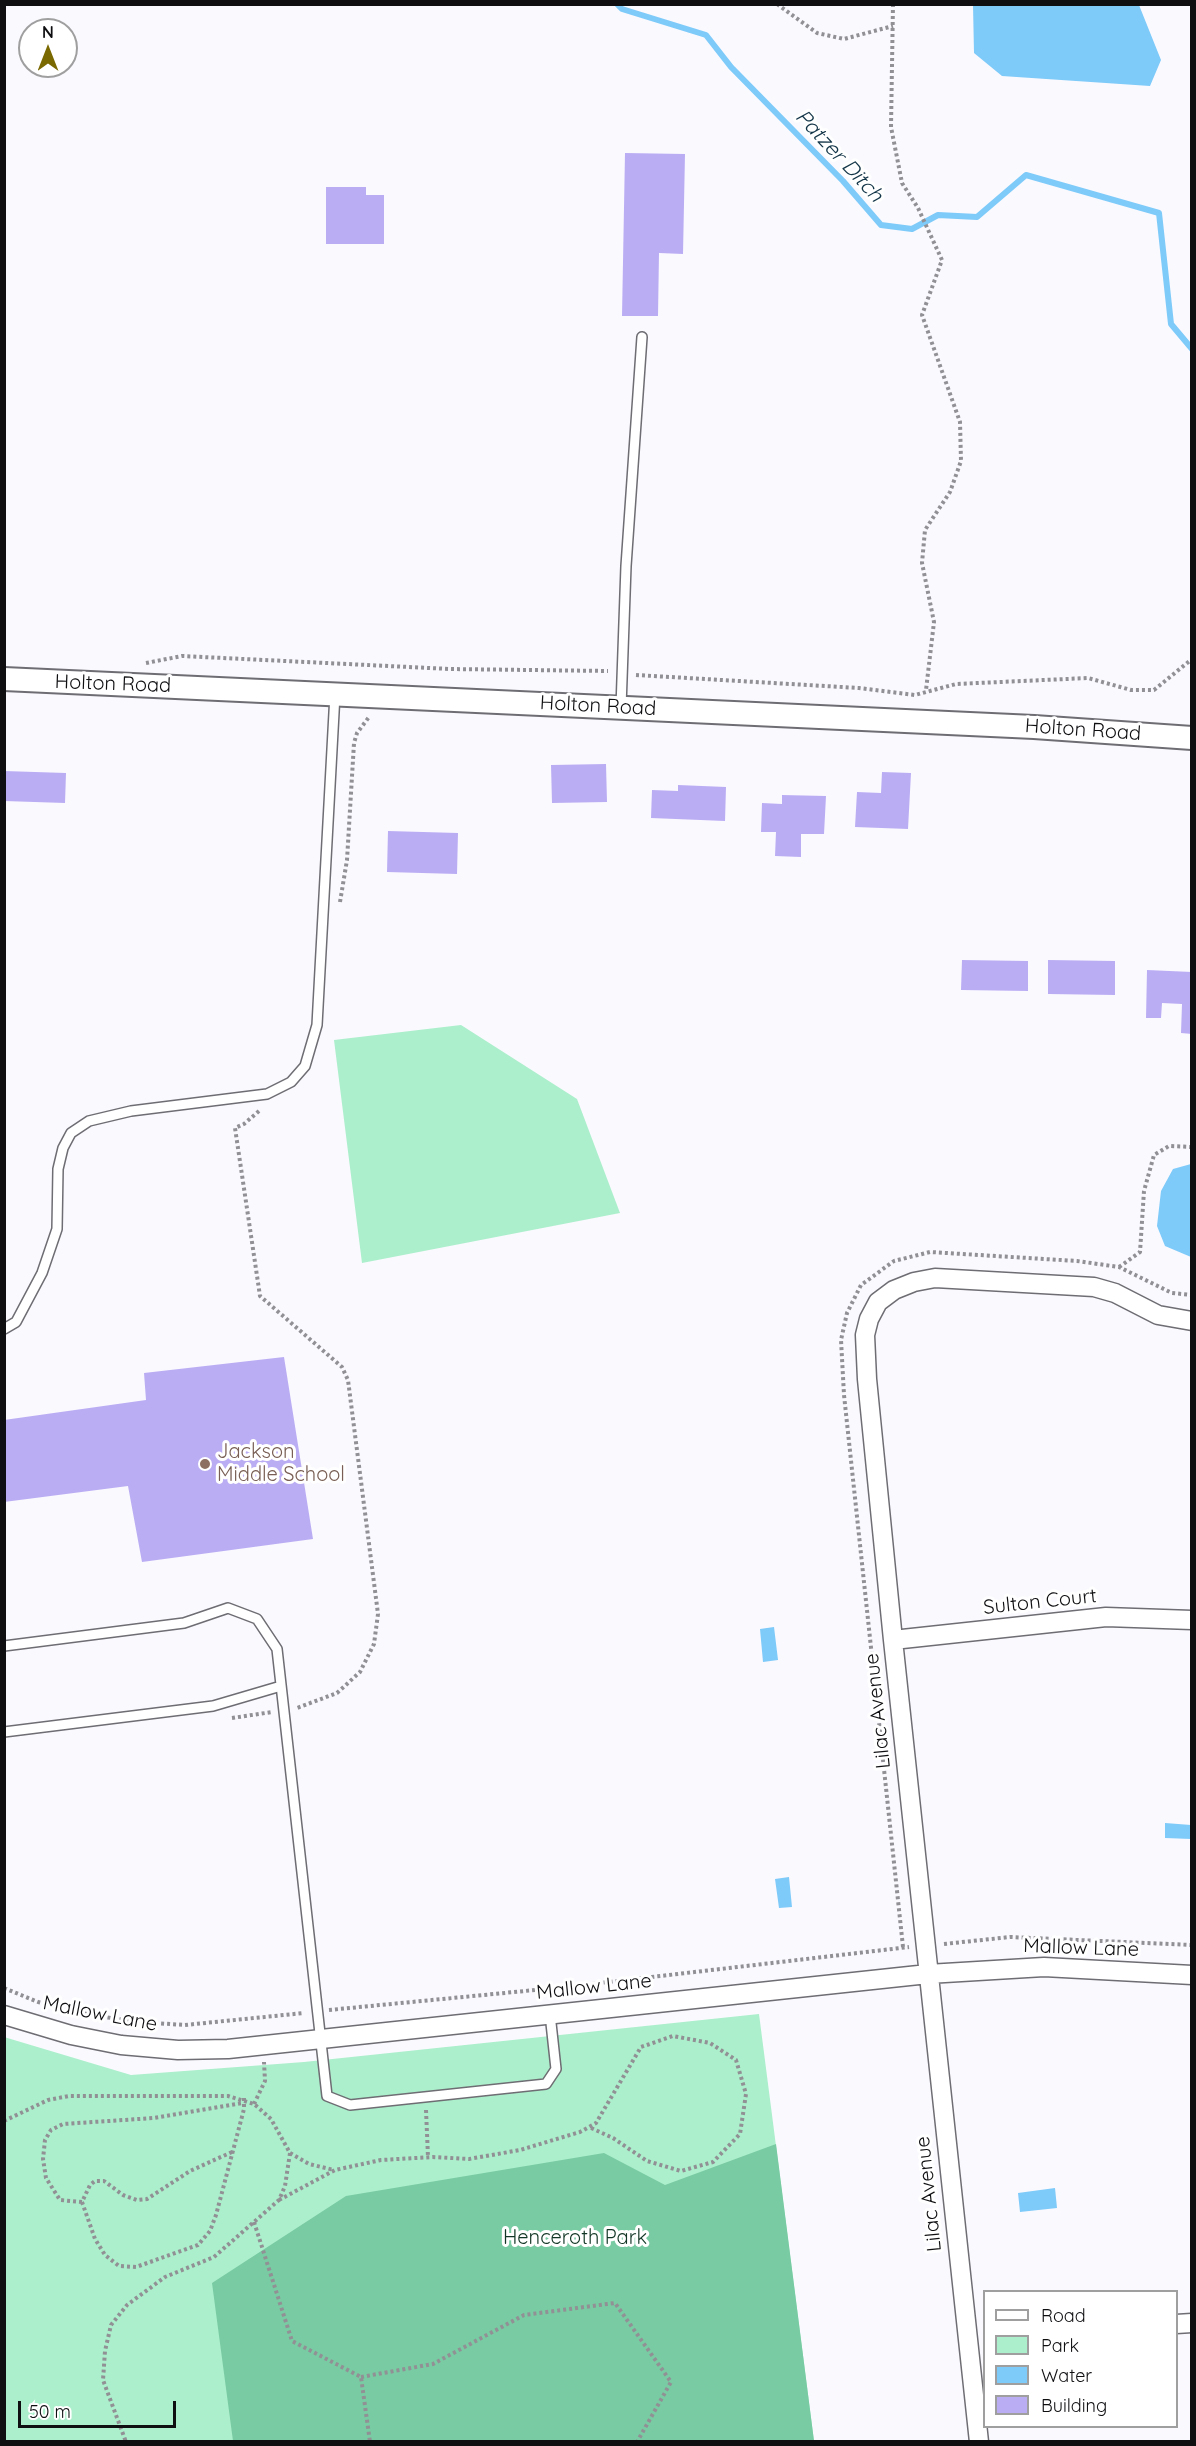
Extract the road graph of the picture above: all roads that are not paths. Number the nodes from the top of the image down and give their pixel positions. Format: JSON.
{"nodes":[{"id":1,"x":642,"y":337,"type":"dead end"},
{"id":2,"x":4,"y":680,"type":"edge"},
{"id":3,"x":335,"y":694,"type":"junction"},
{"id":4,"x":621,"y":707,"type":"junction"},
{"id":5,"x":1191,"y":738,"type":"edge"},
{"id":6,"x":1191,"y":1321,"type":"edge"},
{"id":7,"x":4,"y":1329,"type":"edge"},
{"id":8,"x":1191,"y":1620,"type":"edge"},
{"id":9,"x":893,"y":1640,"type":"junction"},
{"id":10,"x":4,"y":1646,"type":"edge"},
{"id":11,"x":280,"y":1686,"type":"junction"},
{"id":12,"x":4,"y":1732,"type":"edge"},
{"id":13,"x":928,"y":1974,"type":"junction"},
{"id":14,"x":1191,"y":1976,"type":"edge"},
{"id":15,"x":550,"y":2014,"type":"junction"},
{"id":16,"x":4,"y":2016,"type":"edge"},
{"id":17,"x":320,"y":2039,"type":"junction"},
{"id":18,"x":976,"y":2345,"type":"edge"},
{"id":19,"x":979,"y":2442,"type":"edge"}],
"edges":[{"from":1,"to":4,"type":"lane"},
{"from":2,"to":3,"type":"street","name":"Holton Road"},
{"from":3,"to":4,"type":"street","name":"Holton Road"},
{"from":3,"to":7,"type":"lane"},
{"from":4,"to":5,"type":"street","name":"Holton Road"},
{"from":6,"to":9,"type":"street","name":"Lilac Avenue"},
{"from":8,"to":9,"type":"street","name":"Sulton Court"},
{"from":9,"to":13,"type":"street","name":"Lilac Avenue"},
{"from":10,"to":11,"type":"lane"},
{"from":11,"to":12,"type":"lane"},
{"from":11,"to":17,"type":"lane"},
{"from":13,"to":14,"type":"street","name":"Mallow Lane"},
{"from":13,"to":15,"type":"street","name":"Mallow Lane"},
{"from":13,"to":18,"type":"street","name":"Lilac Avenue"},
{"from":15,"to":17,"type":"street","name":"Mallow Lane"},
{"from":15,"to":17,"type":"lane"},
{"from":16,"to":17,"type":"street","name":"Mallow Lane"},
{"from":18,"to":19,"type":"street","name":"Lilac Avenue"}]}
